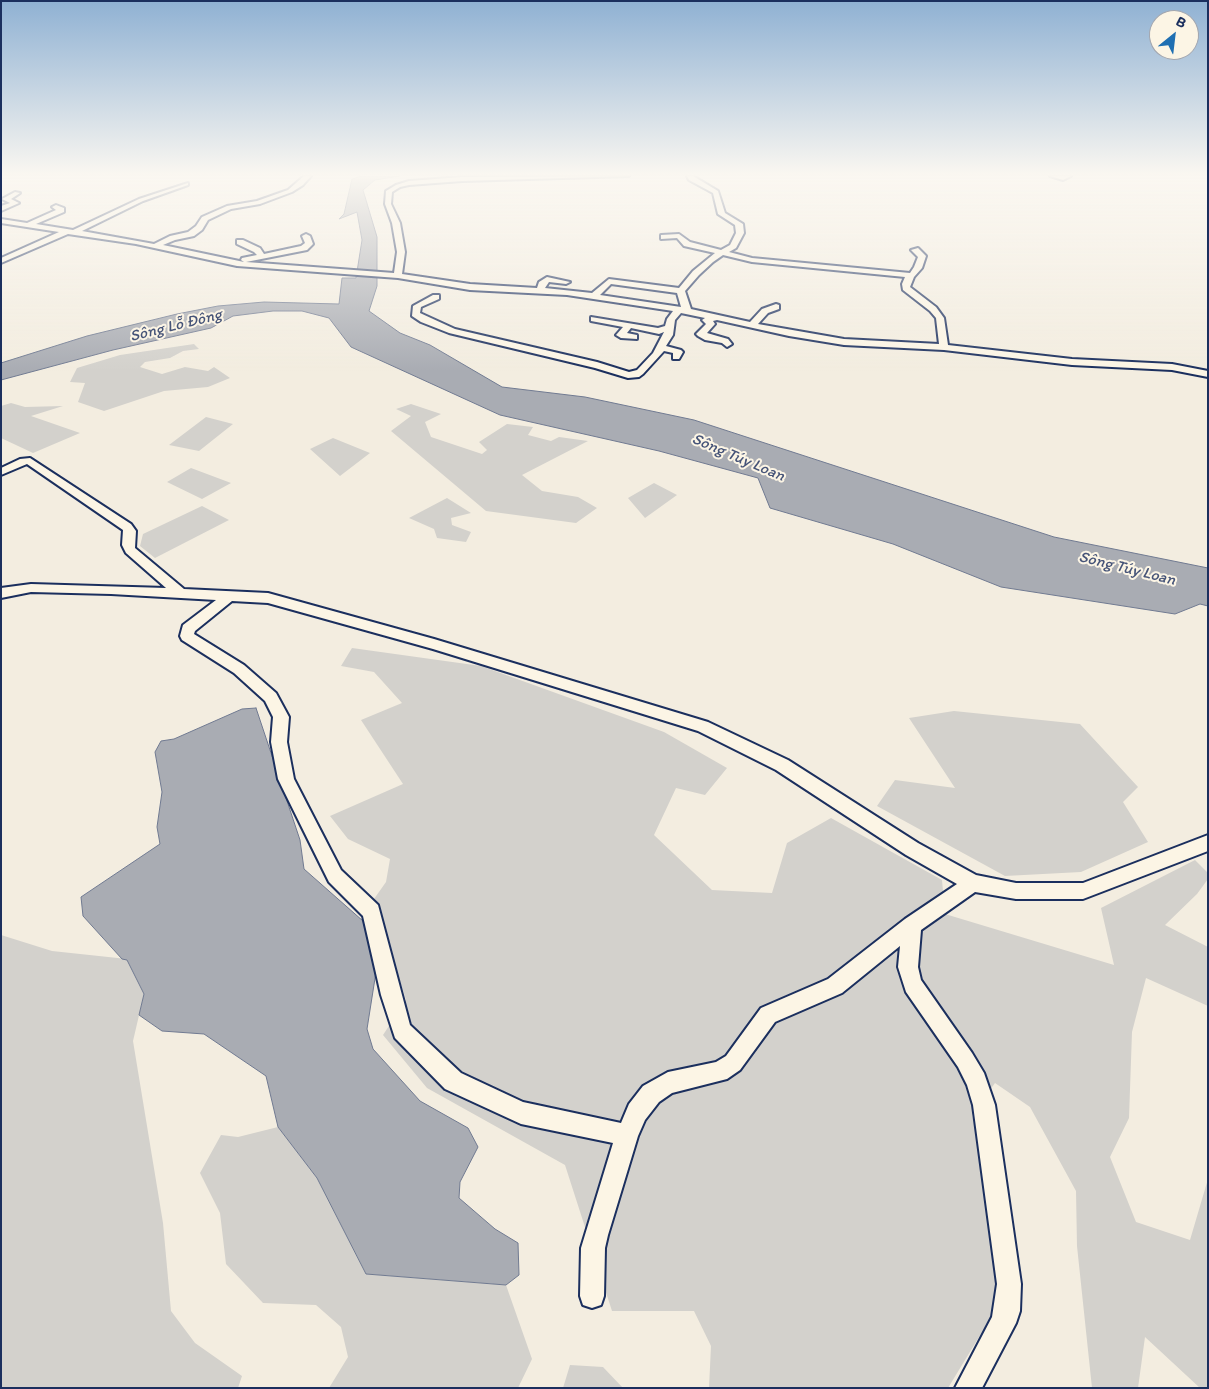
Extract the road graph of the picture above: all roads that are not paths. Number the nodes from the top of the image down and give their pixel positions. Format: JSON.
{"nodes":[{"id":1,"x":48,"y":241,"type":"edge"},
{"id":2,"x":123,"y":241,"type":"edge"},
{"id":3,"x":165,"y":241,"type":"edge"},
{"id":4,"x":308,"y":241,"type":"edge"},
{"id":5,"x":399,"y":241,"type":"edge"},
{"id":6,"x":684,"y":241,"type":"edge"},
{"id":7,"x":735,"y":241,"type":"edge"},
{"id":8,"x":240,"y":242,"type":"dead end"},
{"id":9,"x":155,"y":246,"type":"junction"},
{"id":10,"x":915,"y":250,"type":"dead end"},
{"id":11,"x":723,"y":252,"type":"junction"},
{"id":12,"x":262,"y":256,"type":"junction"},
{"id":13,"x":1,"y":261,"type":"edge"},
{"id":14,"x":233,"y":263,"type":"junction"},
{"id":15,"x":820,"y":267,"type":"junction"},
{"id":16,"x":398,"y":276,"type":"junction"},
{"id":17,"x":910,"y":276,"type":"junction"},
{"id":18,"x":840,"y":277,"type":"dead end"},
{"id":19,"x":566,"y":282,"type":"dead end"},
{"id":20,"x":541,"y":289,"type":"junction"},
{"id":21,"x":681,"y":290,"type":"junction"},
{"id":22,"x":664,"y":294,"type":"dead end"},
{"id":23,"x":594,"y":296,"type":"junction"},
{"id":24,"x":436,"y":297,"type":"dead end"},
{"id":25,"x":649,"y":305,"type":"junction"},
{"id":26,"x":776,"y":307,"type":"dead end"},
{"id":27,"x":683,"y":310,"type":"junction"},
{"id":28,"x":716,"y":317,"type":"junction"},
{"id":29,"x":594,"y":319,"type":"dead end"},
{"id":30,"x":752,"y":325,"type":"junction"},
{"id":31,"x":628,"y":326,"type":"junction"},
{"id":32,"x":668,"y":328,"type":"junction"},
{"id":33,"x":634,"y":337,"type":"dead end"},
{"id":34,"x":727,"y":344,"type":"dead end"},
{"id":35,"x":944,"y":347,"type":"junction"},
{"id":36,"x":661,"y":348,"type":"junction"},
{"id":37,"x":676,"y":356,"type":"dead end"},
{"id":38,"x":1208,"y":374,"type":"edge"},
{"id":39,"x":1,"y":472,"type":"edge"},
{"id":40,"x":180,"y":592,"type":"junction"},
{"id":41,"x":1,"y":593,"type":"edge"},
{"id":42,"x":229,"y":596,"type":"junction"},
{"id":43,"x":1208,"y":842,"type":"edge"},
{"id":44,"x":973,"y":883,"type":"junction"},
{"id":45,"x":912,"y":925,"type":"junction"},
{"id":46,"x":627,"y":1135,"type":"junction"},
{"id":47,"x":592,"y":1296,"type":"dead end"},
{"id":48,"x":968,"y":1388,"type":"edge"}],
"edges":[{"from":1,"to":13,"type":"street"},
{"from":2,"to":9,"type":"street"},
{"from":3,"to":9,"type":"street"},
{"from":4,"to":12,"type":"street"},
{"from":5,"to":16,"type":"street"},
{"from":6,"to":11,"type":"street"},
{"from":7,"to":11,"type":"street"},
{"from":8,"to":12,"type":"street"},
{"from":9,"to":14,"type":"street"},
{"from":10,"to":17,"type":"street"},
{"from":11,"to":15,"type":"street"},
{"from":11,"to":21,"type":"street"},
{"from":12,"to":14,"type":"street"},
{"from":14,"to":16,"type":"street"},
{"from":15,"to":17,"type":"street"},
{"from":15,"to":18,"type":"street"},
{"from":16,"to":20,"type":"street"},
{"from":17,"to":35,"type":"street"},
{"from":19,"to":20,"type":"street"},
{"from":20,"to":23,"type":"street"},
{"from":21,"to":23,"type":"street"},
{"from":21,"to":27,"type":"street"},
{"from":22,"to":25,"type":"street"},
{"from":23,"to":25,"type":"street"},
{"from":24,"to":36,"type":"street"},
{"from":25,"to":27,"type":"street"},
{"from":26,"to":30,"type":"street"},
{"from":27,"to":28,"type":"street"},
{"from":27,"to":32,"type":"street"},
{"from":28,"to":30,"type":"street"},
{"from":28,"to":34,"type":"street"},
{"from":29,"to":31,"type":"street"},
{"from":30,"to":35,"type":"street"},
{"from":31,"to":32,"type":"street"},
{"from":31,"to":33,"type":"street"},
{"from":32,"to":36,"type":"street"},
{"from":35,"to":38,"type":"street"},
{"from":36,"to":37,"type":"street"},
{"from":39,"to":40,"type":"street"},
{"from":40,"to":41,"type":"street"},
{"from":40,"to":42,"type":"street"},
{"from":42,"to":44,"type":"street"},
{"from":42,"to":46,"type":"street"},
{"from":43,"to":44,"type":"street"},
{"from":44,"to":45,"type":"street"},
{"from":45,"to":46,"type":"street"},
{"from":45,"to":48,"type":"street"},
{"from":46,"to":47,"type":"street"}]}
